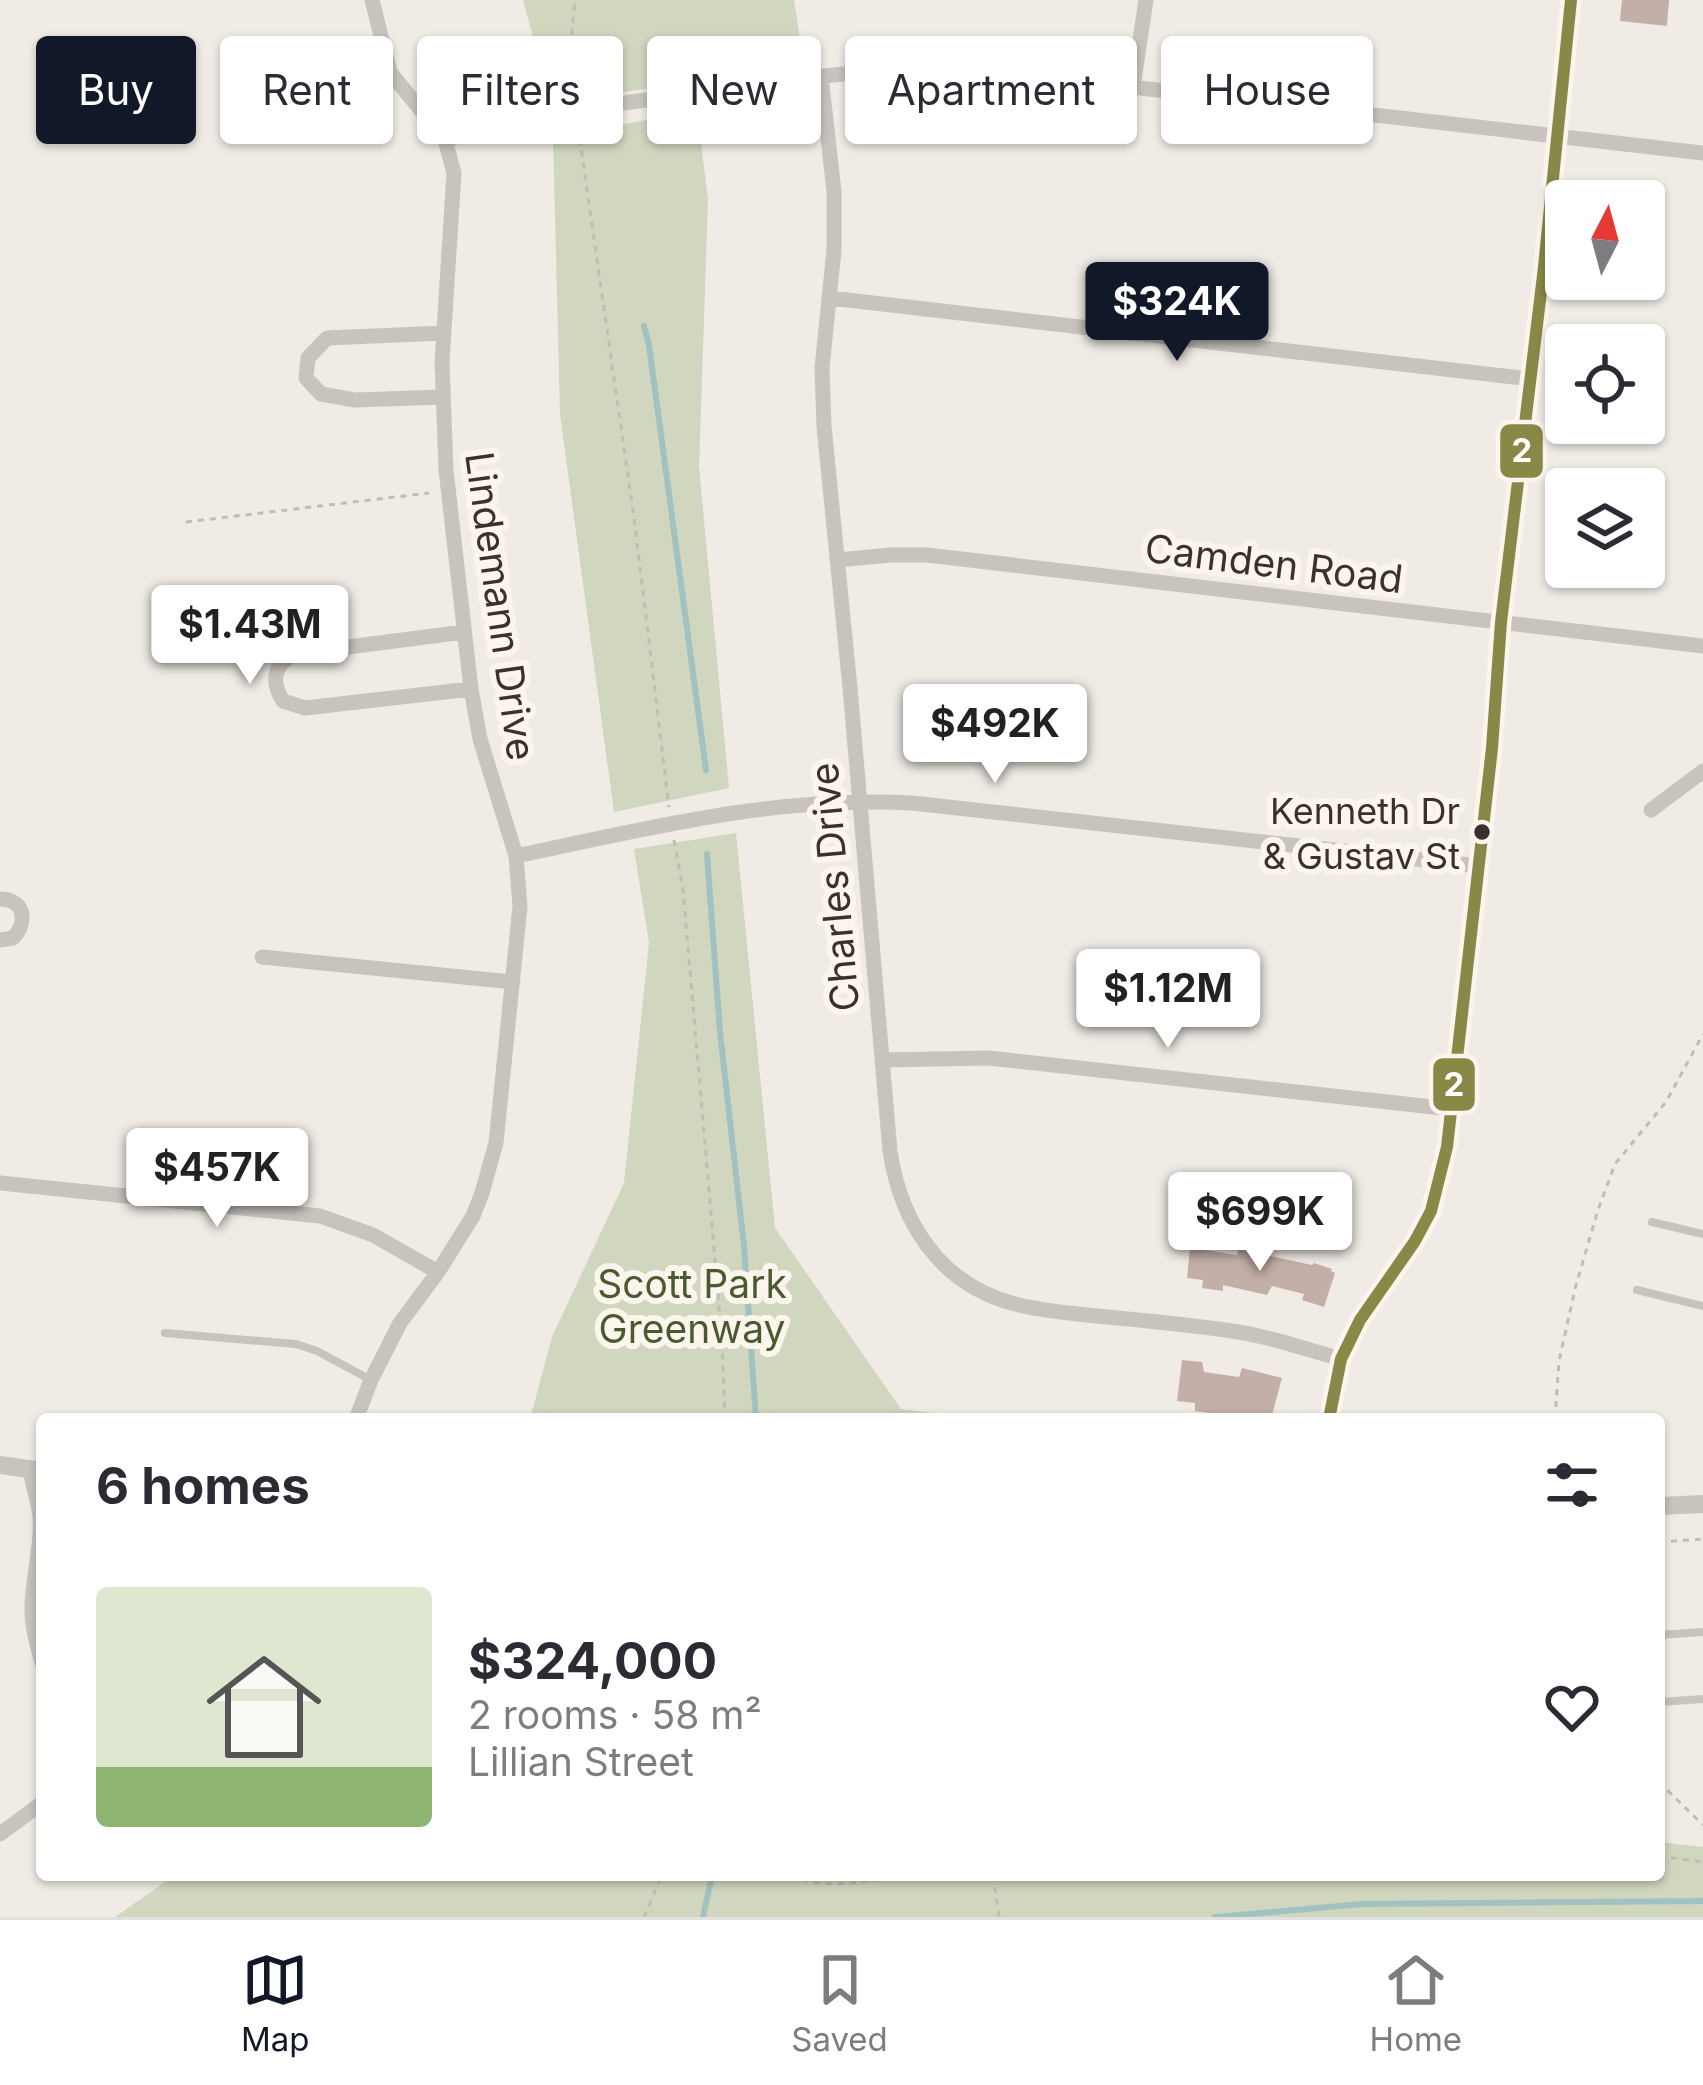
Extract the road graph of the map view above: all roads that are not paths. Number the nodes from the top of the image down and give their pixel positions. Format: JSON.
{"nodes":[{"id":1,"x":372,"y":0,"type":"edge"},
{"id":2,"x":1146,"y":0,"type":"edge"},
{"id":3,"x":1571,"y":0,"type":"edge"},
{"id":4,"x":1137,"y":60,"type":"edge"},
{"id":5,"x":845,"y":74,"type":"edge"},
{"id":6,"x":821,"y":76,"type":"joint"},
{"id":7,"x":1137,"y":87,"type":"edge"},
{"id":8,"x":417,"y":105,"type":"edge"},
{"id":9,"x":1558,"y":137,"type":"junction"},
{"id":10,"x":446,"y":144,"type":"edge"},
{"id":11,"x":1703,"y":153,"type":"edge"},
{"id":12,"x":830,"y":298,"type":"junction"},
{"id":13,"x":443,"y":333,"type":"junction"},
{"id":14,"x":1530,"y":379,"type":"junction"},
{"id":15,"x":443,"y":397,"type":"junction"},
{"id":16,"x":837,"y":560,"type":"junction"},
{"id":17,"x":1502,"y":622,"type":"junction"},
{"id":18,"x":464,"y":632,"type":"junction"},
{"id":19,"x":1703,"y":646,"type":"edge"},
{"id":20,"x":471,"y":689,"type":"junction"},
{"id":21,"x":1703,"y":771,"type":"edge"},
{"id":22,"x":860,"y":800,"type":"junction"},
{"id":23,"x":1651,"y":810,"type":"dead end"},
{"id":24,"x":516,"y":856,"type":"junction"},
{"id":25,"x":1479,"y":866,"type":"junction"},
{"id":26,"x":0,"y":899,"type":"edge"},
{"id":27,"x":0,"y":940,"type":"edge"},
{"id":28,"x":262,"y":956,"type":"dead end"},
{"id":29,"x":513,"y":982,"type":"junction"},
{"id":30,"x":882,"y":1060,"type":"junction"},
{"id":31,"x":1451,"y":1109,"type":"junction"},
{"id":32,"x":0,"y":1183,"type":"edge"},
{"id":33,"x":1652,"y":1222,"type":"dead end"},
{"id":34,"x":1703,"y":1234,"type":"edge"},
{"id":35,"x":438,"y":1272,"type":"junction"},
{"id":36,"x":1637,"y":1290,"type":"dead end"},
{"id":37,"x":1703,"y":1306,"type":"edge"},
{"id":38,"x":165,"y":1333,"type":"dead end"},
{"id":39,"x":1341,"y":1359,"type":"junction"},
{"id":40,"x":370,"y":1380,"type":"junction"},
{"id":41,"x":358,"y":1413,"type":"edge"},
{"id":42,"x":1332,"y":1413,"type":"edge"},
{"id":43,"x":0,"y":1465,"type":"edge"},
{"id":44,"x":36,"y":1470,"type":"edge"},
{"id":45,"x":1703,"y":1504,"type":"edge"},
{"id":46,"x":1665,"y":1506,"type":"edge"},
{"id":47,"x":36,"y":1569,"type":"edge"},
{"id":48,"x":1703,"y":1632,"type":"edge"},
{"id":49,"x":1665,"y":1635,"type":"edge"},
{"id":50,"x":36,"y":1644,"type":"edge"},
{"id":51,"x":1703,"y":1699,"type":"edge"},
{"id":52,"x":1665,"y":1702,"type":"edge"},
{"id":53,"x":36,"y":1807,"type":"edge"},
{"id":54,"x":0,"y":1834,"type":"edge"}],
"edges":[{"from":1,"to":8,"type":"street"},
{"from":2,"to":4,"type":"street"},
{"from":3,"to":9,"type":"street"},
{"from":5,"to":6,"type":"street"},
{"from":6,"to":12,"type":"street","name":"Charles Drive"},
{"from":7,"to":9,"type":"street"},
{"from":9,"to":11,"type":"street"},
{"from":9,"to":14,"type":"street"},
{"from":10,"to":13,"type":"street","name":"Lindemann Drive"},
{"from":12,"to":14,"type":"street"},
{"from":12,"to":16,"type":"street","name":"Charles Drive"},
{"from":13,"to":15,"type":"street","name":"Lindemann Drive"},
{"from":13,"to":15,"type":"street"},
{"from":14,"to":17,"type":"street"},
{"from":15,"to":18,"type":"street","name":"Lindemann Drive"},
{"from":16,"to":17,"type":"street","name":"Camden Road"},
{"from":16,"to":22,"type":"street","name":"Charles Drive"},
{"from":17,"to":19,"type":"street","name":"Camden Road"},
{"from":17,"to":25,"type":"street"},
{"from":18,"to":20,"type":"street","name":"Lindemann Drive"},
{"from":18,"to":20,"type":"street"},
{"from":20,"to":24,"type":"street","name":"Lindemann Drive"},
{"from":21,"to":23,"type":"street"},
{"from":22,"to":24,"type":"street"},
{"from":22,"to":25,"type":"street"},
{"from":22,"to":30,"type":"street","name":"Charles Drive"},
{"from":24,"to":29,"type":"street","name":"Lindemann Drive"},
{"from":25,"to":31,"type":"street"},
{"from":26,"to":27,"type":"street"},
{"from":28,"to":29,"type":"street"},
{"from":29,"to":35,"type":"street","name":"Lindemann Drive"},
{"from":30,"to":31,"type":"street"},
{"from":30,"to":39,"type":"street","name":"Charles Drive"},
{"from":31,"to":39,"type":"street"},
{"from":32,"to":35,"type":"street"},
{"from":33,"to":34,"type":"lane"},
{"from":35,"to":40,"type":"street","name":"Lindemann Drive"},
{"from":36,"to":37,"type":"lane"},
{"from":38,"to":40,"type":"lane"},
{"from":39,"to":42,"type":"street"},
{"from":40,"to":41,"type":"street","name":"Lindemann Drive"},
{"from":43,"to":44,"type":"street"},
{"from":45,"to":46,"type":"street"},
{"from":47,"to":50,"type":"street"},
{"from":48,"to":49,"type":"lane"},
{"from":51,"to":52,"type":"lane"},
{"from":53,"to":54,"type":"street"}]}
